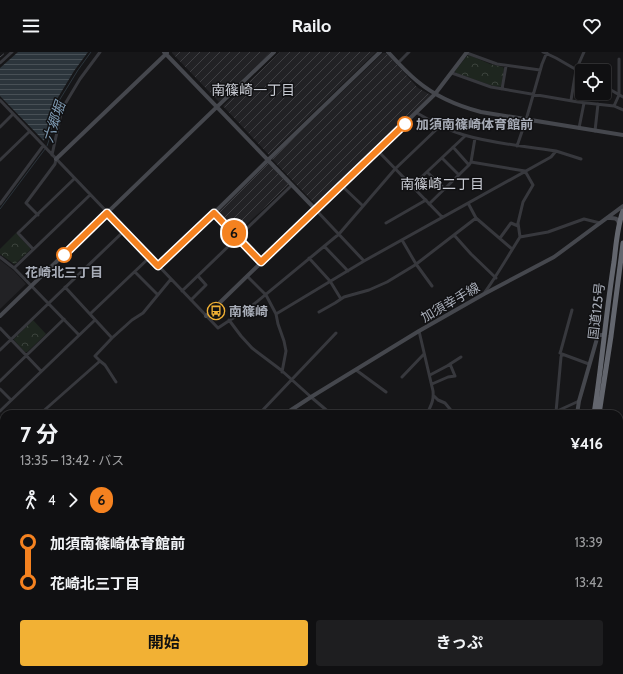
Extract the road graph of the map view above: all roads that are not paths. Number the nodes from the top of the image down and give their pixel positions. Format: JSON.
{"nodes":[{"id":1,"x":12,"y":52,"type":"edge"},
{"id":2,"x":100,"y":52,"type":"edge"},
{"id":3,"x":274,"y":52,"type":"edge"},
{"id":4,"x":380,"y":52,"type":"edge"},
{"id":5,"x":388,"y":52,"type":"edge"},
{"id":6,"x":409,"y":52,"type":"edge"},
{"id":7,"x":467,"y":52,"type":"edge"},
{"id":8,"x":545,"y":52,"type":"edge"},
{"id":9,"x":584,"y":52,"type":"edge"},
{"id":10,"x":166,"y":53,"type":"edge"},
{"id":11,"x":619,"y":59,"type":"dead end"},
{"id":12,"x":398,"y":63,"type":"junction"},
{"id":13,"x":0,"y":64,"type":"edge"},
{"id":14,"x":579,"y":64,"type":"edge"},
{"id":15,"x":621,"y":64,"type":"edge"},
{"id":16,"x":506,"y":66,"type":"junction"},
{"id":17,"x":575,"y":69,"type":"edge"},
{"id":18,"x":540,"y":70,"type":"junction"},
{"id":19,"x":452,"y":73,"type":"junction"},
{"id":20,"x":575,"y":76,"type":"edge"},
{"id":21,"x":502,"y":89,"type":"junction"},
{"id":22,"x":611,"y":90,"type":"edge"},
{"id":23,"x":435,"y":94,"type":"junction"},
{"id":24,"x":533,"y":95,"type":"junction"},
{"id":25,"x":619,"y":95,"type":"junction"},
{"id":26,"x":623,"y":97,"type":"edge"},
{"id":27,"x":0,"y":100,"type":"edge"},
{"id":28,"x":571,"y":100,"type":"junction"},
{"id":29,"x":584,"y":103,"type":"junction"},
{"id":30,"x":598,"y":104,"type":"junction"},
{"id":31,"x":614,"y":106,"type":"junction"},
{"id":32,"x":217,"y":107,"type":"junction"},
{"id":33,"x":623,"y":110,"type":"edge"},
{"id":34,"x":417,"y":113,"type":"junction"},
{"id":35,"x":13,"y":114,"type":"junction"},
{"id":36,"x":526,"y":120,"type":"junction"},
{"id":37,"x":440,"y":126,"type":"junction"},
{"id":38,"x":0,"y":127,"type":"edge"},
{"id":39,"x":579,"y":128,"type":"junction"},
{"id":40,"x":595,"y":131,"type":"junction"},
{"id":41,"x":30,"y":132,"type":"junction"},
{"id":42,"x":623,"y":135,"type":"edge"},
{"id":43,"x":465,"y":136,"type":"junction"},
{"id":44,"x":475,"y":138,"type":"junction"},
{"id":45,"x":43,"y":146,"type":"junction"},
{"id":46,"x":517,"y":146,"type":"junction"},
{"id":47,"x":453,"y":147,"type":"junction"},
{"id":48,"x":378,"y":150,"type":"junction"},
{"id":49,"x":556,"y":151,"type":"junction"},
{"id":50,"x":52,"y":155,"type":"junction"},
{"id":51,"x":442,"y":158,"type":"junction"},
{"id":52,"x":56,"y":159,"type":"junction"},
{"id":53,"x":581,"y":159,"type":"dead end"},
{"id":54,"x":0,"y":160,"type":"edge"},
{"id":55,"x":268,"y":160,"type":"junction"},
{"id":56,"x":470,"y":163,"type":"junction"},
{"id":57,"x":396,"y":169,"type":"junction"},
{"id":58,"x":524,"y":171,"type":"junction"},
{"id":59,"x":427,"y":172,"type":"junction"},
{"id":60,"x":459,"y":175,"type":"junction"},
{"id":61,"x":74,"y":179,"type":"junction"},
{"id":62,"x":292,"y":185,"type":"junction"},
{"id":63,"x":341,"y":185,"type":"junction"},
{"id":64,"x":412,"y":186,"type":"junction"},
{"id":65,"x":445,"y":189,"type":"junction"},
{"id":66,"x":90,"y":195,"type":"junction"},
{"id":67,"x":426,"y":200,"type":"junction"},
{"id":68,"x":1,"y":201,"type":"edge"},
{"id":69,"x":468,"y":203,"type":"junction"},
{"id":70,"x":429,"y":204,"type":"junction"},
{"id":71,"x":363,"y":206,"type":"junction"},
{"id":72,"x":623,"y":206,"type":"edge"},
{"id":73,"x":316,"y":210,"type":"junction"},
{"id":74,"x":623,"y":211,"type":"edge"},
{"id":75,"x":107,"y":213,"type":"junction"},
{"id":76,"x":214,"y":213,"type":"junction"},
{"id":77,"x":38,"y":215,"type":"junction"},
{"id":78,"x":442,"y":217,"type":"junction"},
{"id":79,"x":476,"y":218,"type":"junction"},
{"id":80,"x":607,"y":218,"type":"junction"},
{"id":81,"x":386,"y":223,"type":"dead end"},
{"id":82,"x":601,"y":223,"type":"junction"},
{"id":83,"x":518,"y":226,"type":"junction"},
{"id":84,"x":619,"y":227,"type":"junction"},
{"id":85,"x":124,"y":231,"type":"junction"},
{"id":86,"x":339,"y":234,"type":"junction"},
{"id":87,"x":454,"y":235,"type":"junction"},
{"id":88,"x":237,"y":237,"type":"junction"},
{"id":89,"x":520,"y":237,"type":"junction"},
{"id":90,"x":500,"y":238,"type":"junction"},
{"id":91,"x":402,"y":240,"type":"junction"},
{"id":92,"x":623,"y":243,"type":"edge"},
{"id":93,"x":324,"y":246,"type":"junction"},
{"id":94,"x":33,"y":249,"type":"junction"},
{"id":95,"x":512,"y":249,"type":"junction"},
{"id":96,"x":0,"y":257,"type":"edge"},
{"id":97,"x":150,"y":257,"type":"junction"},
{"id":98,"x":309,"y":258,"type":"junction"},
{"id":99,"x":364,"y":261,"type":"junction"},
{"id":100,"x":261,"y":262,"type":"junction"},
{"id":101,"x":416,"y":264,"type":"junction"},
{"id":102,"x":158,"y":266,"type":"junction"},
{"id":103,"x":623,"y":266,"type":"edge"},
{"id":104,"x":14,"y":268,"type":"junction"},
{"id":105,"x":348,"y":271,"type":"junction"},
{"id":106,"x":134,"y":272,"type":"junction"},
{"id":107,"x":198,"y":276,"type":"junction"},
{"id":108,"x":247,"y":276,"type":"junction"},
{"id":109,"x":496,"y":278,"type":"junction"},
{"id":110,"x":171,"y":279,"type":"junction"},
{"id":111,"x":330,"y":282,"type":"junction"},
{"id":112,"x":32,"y":286,"type":"junction"},
{"id":113,"x":432,"y":286,"type":"dead end"},
{"id":114,"x":65,"y":287,"type":"junction"},
{"id":115,"x":182,"y":291,"type":"junction"},
{"id":116,"x":266,"y":294,"type":"junction"},
{"id":117,"x":484,"y":294,"type":"junction"},
{"id":118,"x":158,"y":295,"type":"junction"},
{"id":119,"x":341,"y":299,"type":"junction"},
{"id":120,"x":190,"y":300,"type":"junction"},
{"id":121,"x":49,"y":303,"type":"junction"},
{"id":122,"x":572,"y":310,"type":"dead end"},
{"id":123,"x":319,"y":312,"type":"dead end"},
{"id":124,"x":90,"y":314,"type":"junction"},
{"id":125,"x":276,"y":314,"type":"junction"},
{"id":126,"x":0,"y":316,"type":"edge"},
{"id":127,"x":206,"y":316,"type":"junction"},
{"id":128,"x":64,"y":319,"type":"junction"},
{"id":129,"x":95,"y":320,"type":"junction"},
{"id":130,"x":229,"y":320,"type":"junction"},
{"id":131,"x":0,"y":328,"type":"edge"},
{"id":132,"x":419,"y":331,"type":"junction"},
{"id":133,"x":336,"y":333,"type":"dead end"},
{"id":134,"x":79,"y":335,"type":"junction"},
{"id":135,"x":604,"y":335,"type":"junction"},
{"id":136,"x":611,"y":336,"type":"junction"},
{"id":137,"x":112,"y":338,"type":"junction"},
{"id":138,"x":11,"y":339,"type":"junction"},
{"id":139,"x":0,"y":350,"type":"edge"},
{"id":140,"x":424,"y":354,"type":"junction"},
{"id":141,"x":562,"y":354,"type":"junction"},
{"id":142,"x":26,"y":355,"type":"junction"},
{"id":143,"x":461,"y":357,"type":"dead end"},
{"id":144,"x":100,"y":361,"type":"junction"},
{"id":145,"x":450,"y":364,"type":"junction"},
{"id":146,"x":589,"y":364,"type":"junction"},
{"id":147,"x":356,"y":370,"type":"junction"},
{"id":148,"x":41,"y":371,"type":"junction"},
{"id":149,"x":282,"y":372,"type":"junction"},
{"id":150,"x":430,"y":375,"type":"junction"},
{"id":151,"x":402,"y":377,"type":"dead end"},
{"id":152,"x":292,"y":380,"type":"junction"},
{"id":153,"x":0,"y":381,"type":"edge"},
{"id":154,"x":116,"y":382,"type":"dead end"},
{"id":155,"x":432,"y":384,"type":"junction"},
{"id":156,"x":0,"y":390,"type":"edge"},
{"id":157,"x":386,"y":392,"type":"dead end"},
{"id":158,"x":434,"y":396,"type":"junction"},
{"id":159,"x":311,"y":397,"type":"junction"},
{"id":160,"x":11,"y":400,"type":"junction"},
{"id":161,"x":579,"y":401,"type":"junction"},
{"id":162,"x":0,"y":410,"type":"edge"},
{"id":163,"x":45,"y":410,"type":"edge"},
{"id":164,"x":263,"y":410,"type":"edge"},
{"id":165,"x":291,"y":410,"type":"edge"},
{"id":166,"x":326,"y":410,"type":"edge"},
{"id":167,"x":429,"y":410,"type":"edge"},
{"id":168,"x":451,"y":410,"type":"edge"},
{"id":169,"x":556,"y":410,"type":"edge"},
{"id":170,"x":560,"y":410,"type":"edge"},
{"id":171,"x":578,"y":410,"type":"edge"},
{"id":172,"x":595,"y":410,"type":"edge"},
{"id":173,"x":600,"y":410,"type":"edge"}],
"edges":[{"from":1,"to":13,"type":"street"},
{"from":2,"to":50,"type":"street"},
{"from":3,"to":32,"type":"street"},
{"from":4,"to":55,"type":"street"},
{"from":5,"to":12,"type":"street"},
{"from":6,"to":12,"type":"street"},
{"from":7,"to":16,"type":"street"},
{"from":7,"to":19,"type":"street"},
{"from":8,"to":17,"type":"street"},
{"from":8,"to":18,"type":"street"},
{"from":9,"to":14,"type":"street"},
{"from":10,"to":32,"type":"street"},
{"from":10,"to":52,"type":"street"},
{"from":11,"to":15,"type":"street"},
{"from":12,"to":23,"type":"street"},
{"from":15,"to":25,"type":"street"},
{"from":16,"to":18,"type":"street"},
{"from":16,"to":21,"type":"street"},
{"from":18,"to":24,"type":"street"},
{"from":19,"to":21,"type":"street"},
{"from":19,"to":23,"type":"street"},
{"from":20,"to":28,"type":"street"},
{"from":21,"to":24,"type":"street"},
{"from":22,"to":25,"type":"street"},
{"from":23,"to":34,"type":"street"},
{"from":23,"to":36,"type":"street"},
{"from":24,"to":28,"type":"street"},
{"from":24,"to":36,"type":"street"},
{"from":25,"to":26,"type":"street"},
{"from":25,"to":31,"type":"street"},
{"from":27,"to":35,"type":"street"},
{"from":28,"to":29,"type":"street"},
{"from":29,"to":30,"type":"street"},
{"from":29,"to":39,"type":"street"},
{"from":30,"to":31,"type":"street"},
{"from":30,"to":40,"type":"street"},
{"from":31,"to":33,"type":"street"},
{"from":32,"to":55,"type":"street"},
{"from":32,"to":75,"type":"street"},
{"from":34,"to":37,"type":"street"},
{"from":34,"to":48,"type":"street"},
{"from":35,"to":38,"type":"street"},
{"from":35,"to":41,"type":"street"},
{"from":36,"to":39,"type":"street"},
{"from":36,"to":46,"type":"street"},
{"from":37,"to":43,"type":"street"},
{"from":37,"to":57,"type":"street"},
{"from":39,"to":40,"type":"street"},
{"from":40,"to":42,"type":"street"},
{"from":41,"to":45,"type":"street"},
{"from":41,"to":54,"type":"street"},
{"from":43,"to":44,"type":"street"},
{"from":43,"to":47,"type":"street"},
{"from":44,"to":46,"type":"street"},
{"from":44,"to":56,"type":"street"},
{"from":45,"to":50,"type":"street"},
{"from":45,"to":68,"type":"street"},
{"from":46,"to":49,"type":"street"},
{"from":47,"to":51,"type":"street"},
{"from":47,"to":56,"type":"street"},
{"from":48,"to":57,"type":"street"},
{"from":48,"to":63,"type":"street"},
{"from":49,"to":53,"type":"street"},
{"from":49,"to":58,"type":"street"},
{"from":50,"to":52,"type":"street"},
{"from":51,"to":59,"type":"street"},
{"from":51,"to":60,"type":"street"},
{"from":52,"to":61,"type":"street"},
{"from":52,"to":77,"type":"street"},
{"from":55,"to":62,"type":"street"},
{"from":55,"to":76,"type":"street"},
{"from":56,"to":58,"type":"street"},
{"from":56,"to":60,"type":"street"},
{"from":57,"to":64,"type":"street"},
{"from":57,"to":71,"type":"street"},
{"from":58,"to":69,"type":"street"},
{"from":58,"to":83,"type":"street"},
{"from":59,"to":64,"type":"street"},
{"from":59,"to":65,"type":"street"},
{"from":60,"to":65,"type":"street"},
{"from":61,"to":66,"type":"street"},
{"from":61,"to":77,"type":"street"},
{"from":62,"to":73,"type":"street"},
{"from":62,"to":88,"type":"street"},
{"from":63,"to":71,"type":"street"},
{"from":63,"to":73,"type":"street"},
{"from":64,"to":67,"type":"street"},
{"from":65,"to":70,"type":"street"},
{"from":66,"to":75,"type":"street"},
{"from":66,"to":94,"type":"street"},
{"from":67,"to":70,"type":"street"},
{"from":67,"to":81,"type":"street"},
{"from":69,"to":78,"type":"street"},
{"from":69,"to":79,"type":"street"},
{"from":70,"to":78,"type":"street"},
{"from":71,"to":86,"type":"street"},
{"from":72,"to":80,"type":"street","name":"加須幸手線"},
{"from":73,"to":86,"type":"street"},
{"from":73,"to":100,"type":"street"},
{"from":74,"to":84,"type":"highway","name":"国道125号"},
{"from":75,"to":85,"type":"street"},
{"from":75,"to":112,"type":"street"},
{"from":76,"to":88,"type":"street"},
{"from":76,"to":102,"type":"street"},
{"from":77,"to":94,"type":"street"},
{"from":78,"to":91,"type":"street"},
{"from":79,"to":87,"type":"street"},
{"from":79,"to":90,"type":"street"},
{"from":80,"to":82,"type":"street","name":"加須幸手線"},
{"from":80,"to":84,"type":"street"},
{"from":82,"to":89,"type":"street"},
{"from":82,"to":117,"type":"street","name":"加須幸手線"},
{"from":83,"to":89,"type":"street"},
{"from":83,"to":90,"type":"street"},
{"from":84,"to":135,"type":"highway","name":"国道125号"},
{"from":85,"to":97,"type":"street"},
{"from":85,"to":114,"type":"street"},
{"from":86,"to":93,"type":"street"},
{"from":86,"to":99,"type":"street"},
{"from":87,"to":101,"type":"street"},
{"from":87,"to":109,"type":"street"},
{"from":88,"to":100,"type":"street"},
{"from":88,"to":107,"type":"street"},
{"from":89,"to":95,"type":"street"},
{"from":90,"to":95,"type":"street"},
{"from":91,"to":99,"type":"street"},
{"from":91,"to":101,"type":"street"},
{"from":92,"to":136,"type":"highway","name":"国道125号"},
{"from":93,"to":98,"type":"street"},
{"from":93,"to":105,"type":"street"},
{"from":94,"to":104,"type":"street"},
{"from":95,"to":109,"type":"street"},
{"from":96,"to":104,"type":"street"},
{"from":97,"to":102,"type":"street"},
{"from":97,"to":106,"type":"street"},
{"from":98,"to":111,"type":"street"},
{"from":98,"to":116,"type":"street"},
{"from":99,"to":105,"type":"street"},
{"from":100,"to":108,"type":"street"},
{"from":101,"to":113,"type":"street"},
{"from":101,"to":119,"type":"street"},
{"from":102,"to":110,"type":"street"},
{"from":103,"to":136,"type":"highway"},
{"from":104,"to":112,"type":"street"},
{"from":105,"to":111,"type":"street"},
{"from":106,"to":118,"type":"street"},
{"from":106,"to":124,"type":"street"},
{"from":107,"to":115,"type":"street"},
{"from":107,"to":120,"type":"street"},
{"from":108,"to":116,"type":"street"},
{"from":108,"to":127,"type":"street"},
{"from":109,"to":117,"type":"street"},
{"from":110,"to":115,"type":"street"},
{"from":110,"to":118,"type":"street"},
{"from":111,"to":119,"type":"street"},
{"from":111,"to":125,"type":"street"},
{"from":112,"to":121,"type":"street"},
{"from":112,"to":126,"type":"street"},
{"from":114,"to":121,"type":"street"},
{"from":114,"to":124,"type":"street"},
{"from":115,"to":120,"type":"street"},
{"from":116,"to":125,"type":"street"},
{"from":116,"to":130,"type":"street"},
{"from":117,"to":132,"type":"street","name":"加須幸手線"},
{"from":118,"to":137,"type":"street"},
{"from":119,"to":123,"type":"street"},
{"from":120,"to":127,"type":"street"},
{"from":121,"to":128,"type":"street"},
{"from":121,"to":138,"type":"street"},
{"from":122,"to":141,"type":"street"},
{"from":124,"to":129,"type":"street"},
{"from":125,"to":149,"type":"street"},
{"from":127,"to":130,"type":"street"},
{"from":128,"to":134,"type":"street"},
{"from":128,"to":142,"type":"street"},
{"from":129,"to":134,"type":"street"},
{"from":129,"to":137,"type":"street"},
{"from":130,"to":149,"type":"street"},
{"from":131,"to":138,"type":"street"},
{"from":132,"to":140,"type":"street"},
{"from":132,"to":147,"type":"street","name":"加須幸手線"},
{"from":133,"to":152,"type":"street"},
{"from":134,"to":148,"type":"street"},
{"from":135,"to":146,"type":"street"},
{"from":135,"to":172,"type":"highway","name":"国道125号"},
{"from":136,"to":173,"type":"highway","name":"国道125号"},
{"from":137,"to":144,"type":"street"},
{"from":138,"to":139,"type":"street"},
{"from":138,"to":142,"type":"street"},
{"from":140,"to":150,"type":"street"},
{"from":140,"to":151,"type":"street"},
{"from":141,"to":146,"type":"street"},
{"from":141,"to":169,"type":"street"},
{"from":142,"to":148,"type":"street"},
{"from":142,"to":153,"type":"street"},
{"from":143,"to":145,"type":"street"},
{"from":144,"to":154,"type":"street"},
{"from":144,"to":163,"type":"street"},
{"from":145,"to":150,"type":"street"},
{"from":145,"to":155,"type":"street"},
{"from":146,"to":161,"type":"street"},
{"from":147,"to":157,"type":"street"},
{"from":147,"to":159,"type":"street","name":"加須幸手線"},
{"from":148,"to":160,"type":"street"},
{"from":149,"to":152,"type":"street"},
{"from":150,"to":155,"type":"street"},
{"from":152,"to":159,"type":"street"},
{"from":152,"to":164,"type":"street"},
{"from":155,"to":158,"type":"street"},
{"from":156,"to":160,"type":"street"},
{"from":158,"to":167,"type":"street"},
{"from":158,"to":168,"type":"street"},
{"from":159,"to":165,"type":"street","name":"加須幸手線"},
{"from":159,"to":166,"type":"street"},
{"from":160,"to":162,"type":"street"},
{"from":161,"to":170,"type":"street"},
{"from":161,"to":171,"type":"street"}]}
